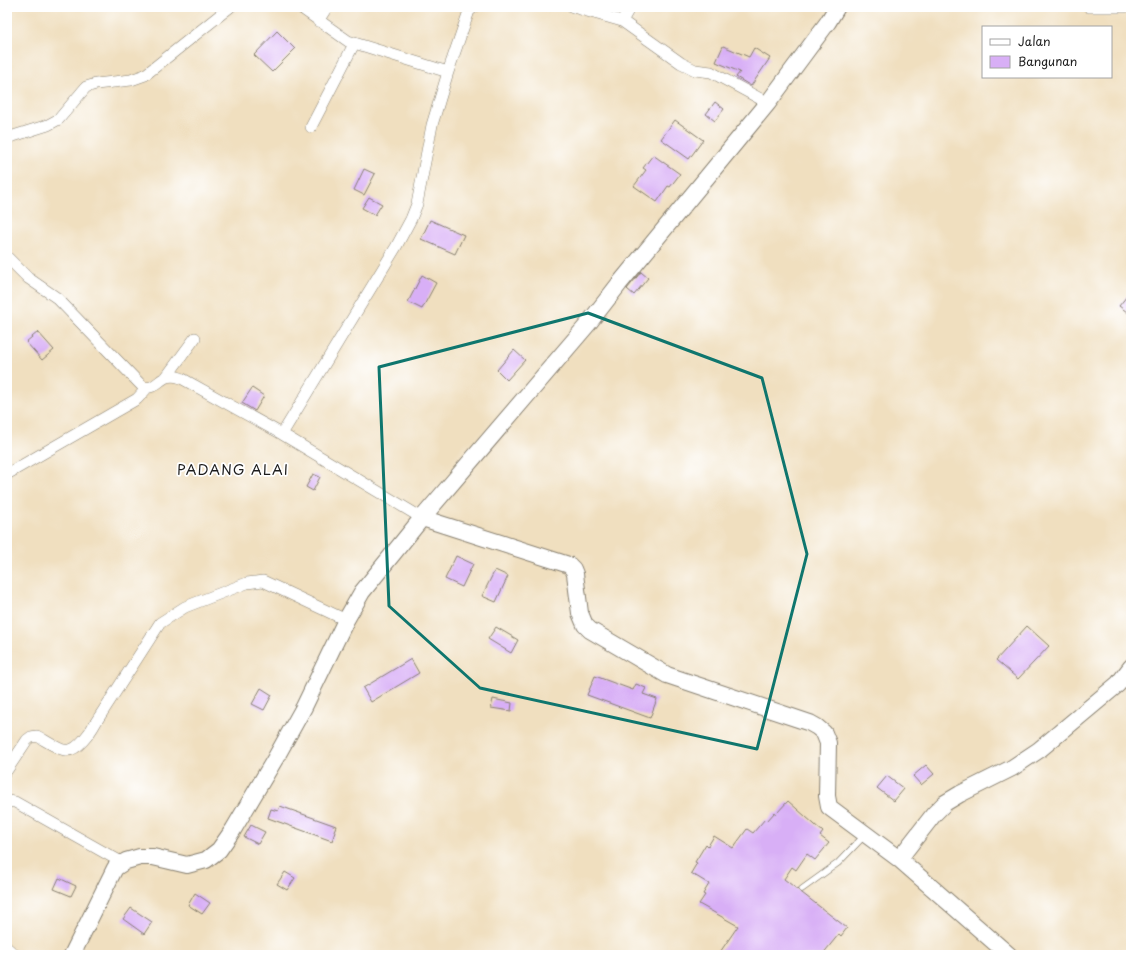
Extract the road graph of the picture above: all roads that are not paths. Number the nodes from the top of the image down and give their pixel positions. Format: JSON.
{"nodes":[{"id":1,"x":230,"y":7,"type":"edge"},
{"id":2,"x":300,"y":7,"type":"edge"},
{"id":3,"x":328,"y":7,"type":"edge"},
{"id":4,"x":474,"y":7,"type":"edge"},
{"id":5,"x":573,"y":7,"type":"edge"},
{"id":6,"x":630,"y":7,"type":"edge"},
{"id":7,"x":837,"y":7,"type":"edge"},
{"id":8,"x":1089,"y":7,"type":"edge"},
{"id":9,"x":1125,"y":7,"type":"edge"},
{"id":10,"x":318,"y":21,"type":"junction"},
{"id":11,"x":622,"y":21,"type":"junction"},
{"id":12,"x":354,"y":44,"type":"junction"},
{"id":13,"x":448,"y":72,"type":"junction"},
{"id":14,"x":768,"y":103,"type":"junction"},
{"id":15,"x":311,"y":127,"type":"dead end"},
{"id":16,"x":7,"y":138,"type":"edge"},
{"id":17,"x":7,"y":257,"type":"edge"},
{"id":18,"x":194,"y":338,"type":"dead end"},
{"id":19,"x":167,"y":376,"type":"junction"},
{"id":20,"x":147,"y":388,"type":"junction"},
{"id":21,"x":282,"y":434,"type":"junction"},
{"id":22,"x":7,"y":474,"type":"edge"},
{"id":23,"x":422,"y":518,"type":"junction"},
{"id":24,"x":346,"y":620,"type":"junction"},
{"id":25,"x":1131,"y":667,"type":"edge"},
{"id":26,"x":7,"y":770,"type":"edge"},
{"id":27,"x":7,"y":801,"type":"edge"},
{"id":28,"x":865,"y":834,"type":"junction"},
{"id":29,"x":899,"y":859,"type":"junction"},
{"id":30,"x":123,"y":863,"type":"junction"},
{"id":31,"x":802,"y":889,"type":"dead end"},
{"id":32,"x":7,"y":948,"type":"edge"},
{"id":33,"x":15,"y":955,"type":"edge"},
{"id":34,"x":72,"y":955,"type":"edge"},
{"id":35,"x":1009,"y":955,"type":"edge"}],
"edges":[{"from":1,"to":16,"type":"street"},
{"from":2,"to":10,"type":"street"},
{"from":3,"to":10,"type":"street"},
{"from":4,"to":13,"type":"street"},
{"from":5,"to":11,"type":"street"},
{"from":6,"to":11,"type":"street"},
{"from":7,"to":14,"type":"street"},
{"from":8,"to":9,"type":"street"},
{"from":10,"to":12,"type":"street"},
{"from":11,"to":14,"type":"street"},
{"from":12,"to":13,"type":"street"},
{"from":12,"to":15,"type":"street"},
{"from":13,"to":21,"type":"street"},
{"from":14,"to":23,"type":"street"},
{"from":17,"to":20,"type":"street"},
{"from":18,"to":19,"type":"street"},
{"from":19,"to":20,"type":"street"},
{"from":19,"to":21,"type":"street"},
{"from":20,"to":22,"type":"street"},
{"from":21,"to":23,"type":"street"},
{"from":23,"to":24,"type":"street"},
{"from":23,"to":28,"type":"street"},
{"from":24,"to":26,"type":"street"},
{"from":24,"to":30,"type":"street"},
{"from":25,"to":29,"type":"street"},
{"from":27,"to":30,"type":"street"},
{"from":28,"to":29,"type":"street"},
{"from":28,"to":31,"type":"lane"},
{"from":29,"to":35,"type":"street"},
{"from":30,"to":34,"type":"street"},
{"from":32,"to":33,"type":"street"}]}
